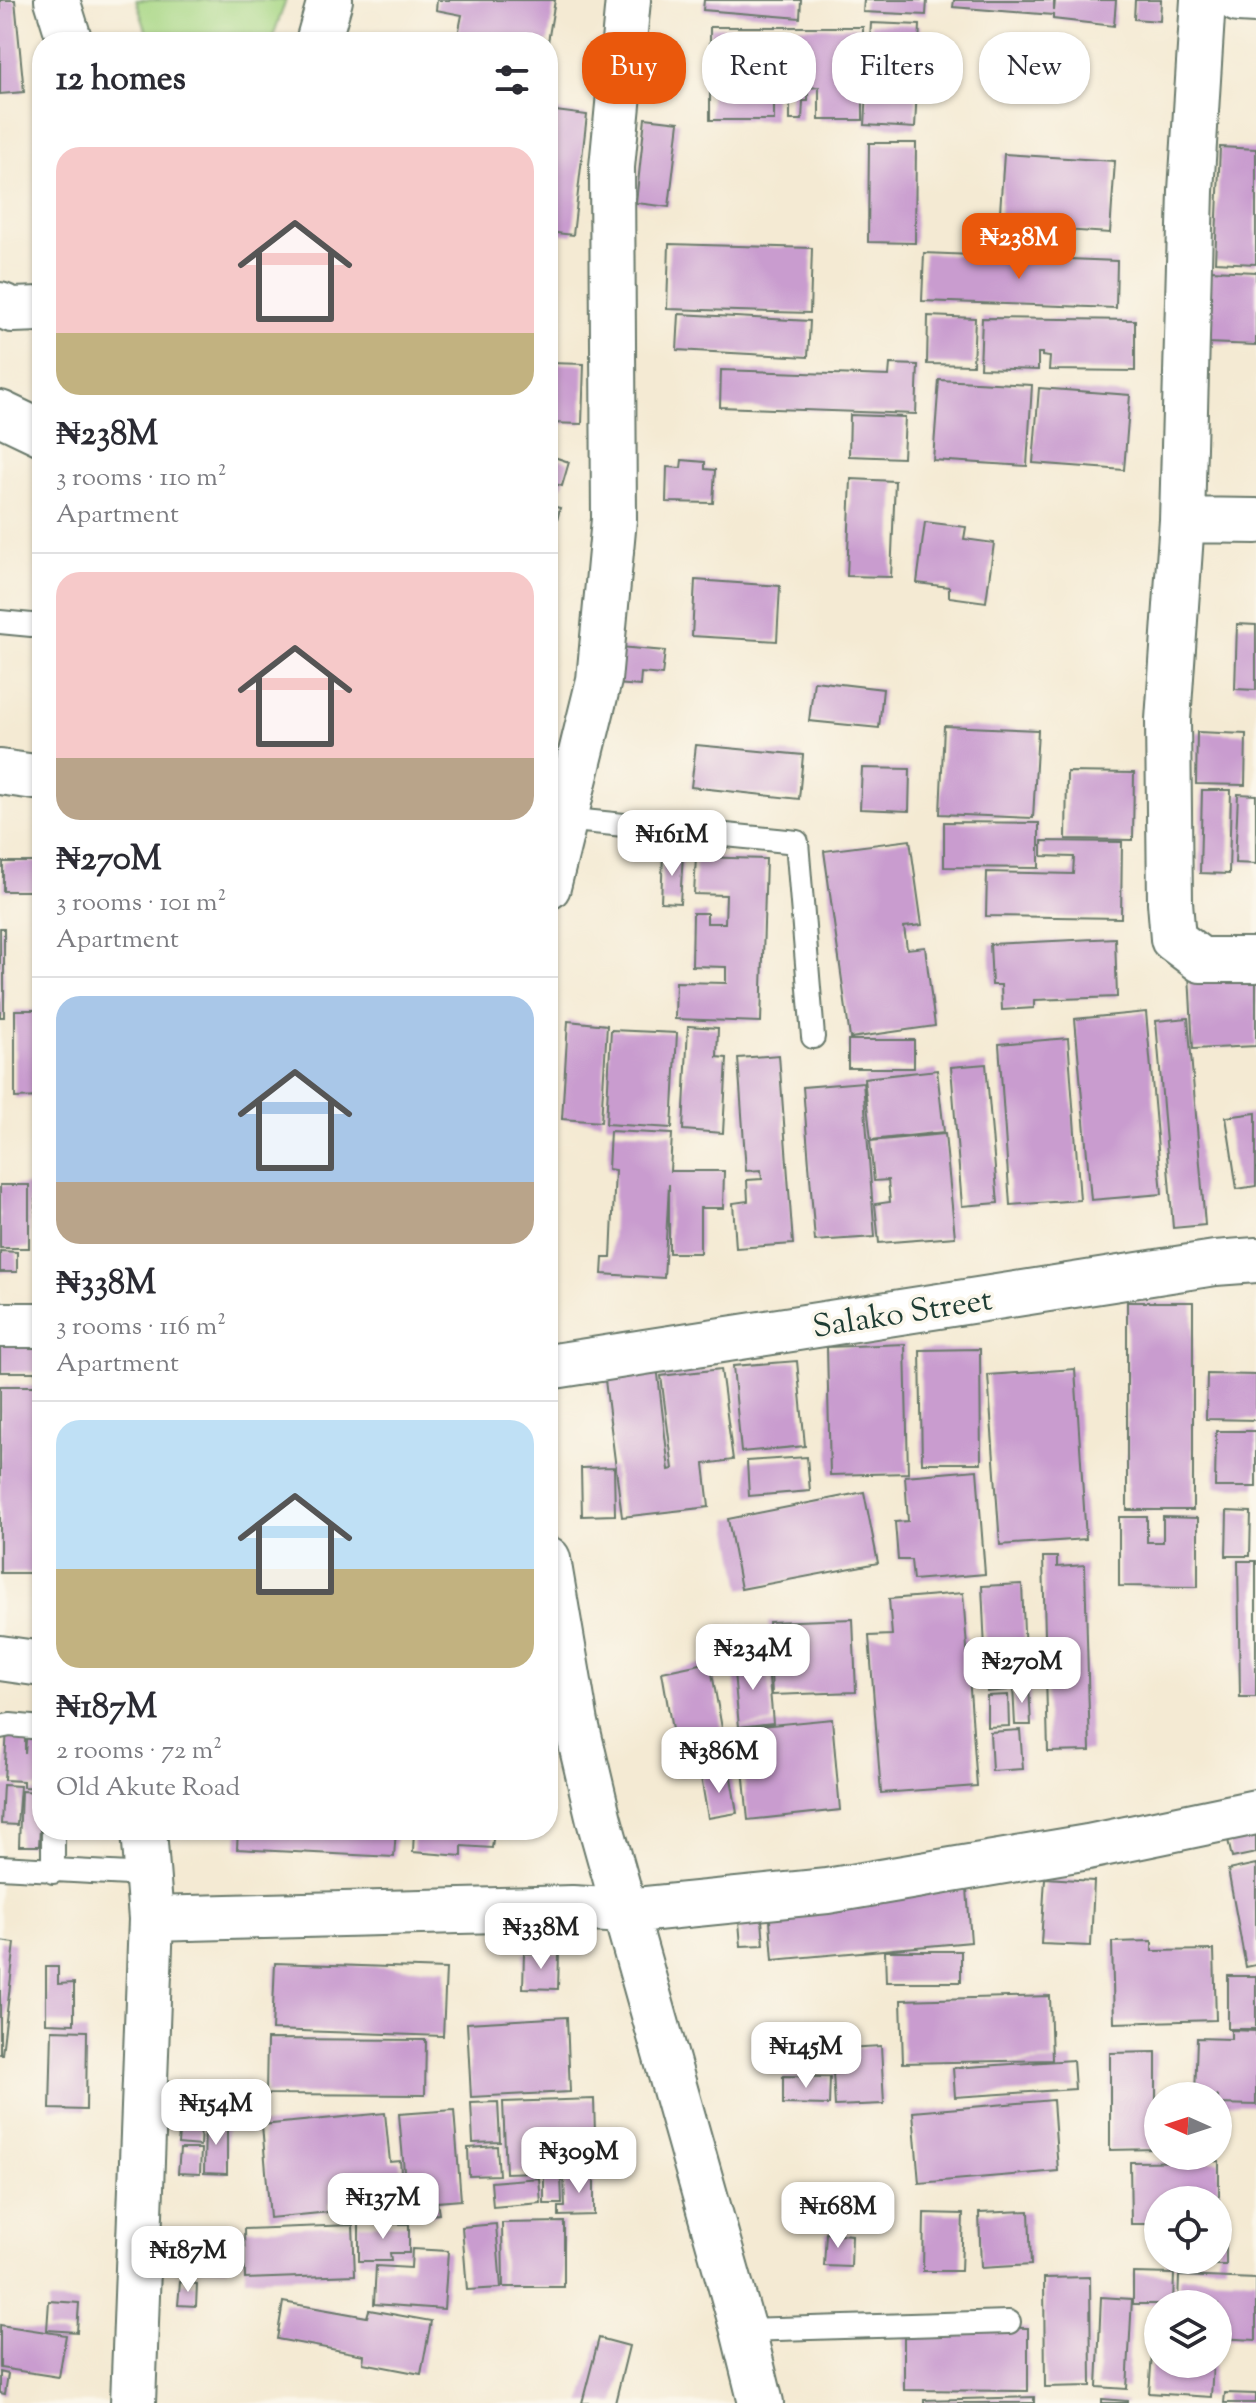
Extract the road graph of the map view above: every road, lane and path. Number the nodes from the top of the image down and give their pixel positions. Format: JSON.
{"nodes":[{"id":1,"x":57,"y":0,"type":"edge"},
{"id":2,"x":330,"y":0,"type":"edge"},
{"id":3,"x":628,"y":0,"type":"edge"},
{"id":4,"x":1203,"y":0,"type":"edge"},
{"id":5,"x":1238,"y":0,"type":"edge"},
{"id":6,"x":1256,"y":1,"type":"edge"},
{"id":7,"x":67,"y":32,"type":"edge"},
{"id":8,"x":321,"y":32,"type":"edge"},
{"id":9,"x":0,"y":305,"type":"edge"},
{"id":10,"x":32,"y":309,"type":"edge"},
{"id":11,"x":0,"y":413,"type":"edge"},
{"id":12,"x":32,"y":428,"type":"edge"},
{"id":13,"x":1182,"y":520,"type":"junction"},
{"id":14,"x":1256,"y":521,"type":"edge"},
{"id":15,"x":0,"y":622,"type":"edge"},
{"id":16,"x":32,"y":625,"type":"edge"},
{"id":17,"x":0,"y":772,"type":"edge"},
{"id":18,"x":32,"y":777,"type":"edge"},
{"id":19,"x":563,"y":819,"type":"junction"},
{"id":20,"x":558,"y":842,"type":"edge"},
{"id":21,"x":1256,"y":960,"type":"edge"},
{"id":22,"x":813,"y":1037,"type":"dead end"},
{"id":23,"x":1256,"y":1260,"type":"edge"},
{"id":24,"x":0,"y":1325,"type":"edge"},
{"id":25,"x":32,"y":1325,"type":"edge"},
{"id":26,"x":558,"y":1365,"type":"edge"},
{"id":27,"x":558,"y":1618,"type":"edge"},
{"id":28,"x":0,"y":1658,"type":"edge"},
{"id":29,"x":32,"y":1663,"type":"edge"},
{"id":30,"x":0,"y":1727,"type":"edge"},
{"id":31,"x":32,"y":1727,"type":"edge"},
{"id":32,"x":1256,"y":1812,"type":"edge"},
{"id":33,"x":53,"y":1840,"type":"edge"},
{"id":34,"x":145,"y":1840,"type":"edge"},
{"id":35,"x":0,"y":1867,"type":"edge"},
{"id":36,"x":53,"y":1872,"type":"junction"},
{"id":37,"x":147,"y":1875,"type":"junction"},
{"id":38,"x":626,"y":1911,"type":"junction"},
{"id":39,"x":151,"y":1919,"type":"junction"},
{"id":40,"x":1009,"y":2322,"type":"dead end"},
{"id":41,"x":743,"y":2330,"type":"junction"},
{"id":42,"x":133,"y":2403,"type":"edge"},
{"id":43,"x":761,"y":2403,"type":"edge"}],
"edges":[{"from":1,"to":7,"type":"street"},
{"from":2,"to":8,"type":"street"},
{"from":3,"to":19,"type":"street"},
{"from":4,"to":13,"type":"street"},
{"from":5,"to":6,"type":"street"},
{"from":9,"to":10,"type":"street"},
{"from":11,"to":12,"type":"street"},
{"from":13,"to":14,"type":"street"},
{"from":13,"to":21,"type":"street"},
{"from":15,"to":16,"type":"lane"},
{"from":17,"to":18,"type":"street"},
{"from":19,"to":20,"type":"street"},
{"from":19,"to":22,"type":"lane"},
{"from":23,"to":26,"type":"street","name":"Salako Street"},
{"from":24,"to":25,"type":"street"},
{"from":27,"to":38,"type":"street"},
{"from":28,"to":29,"type":"street"},
{"from":30,"to":31,"type":"lane"},
{"from":32,"to":38,"type":"street"},
{"from":33,"to":36,"type":"lane"},
{"from":34,"to":37,"type":"street"},
{"from":35,"to":36,"type":"lane"},
{"from":36,"to":37,"type":"lane"},
{"from":37,"to":39,"type":"street"},
{"from":38,"to":39,"type":"street"},
{"from":38,"to":41,"type":"street"},
{"from":39,"to":42,"type":"street"},
{"from":40,"to":41,"type":"lane"},
{"from":41,"to":43,"type":"street"}]}
